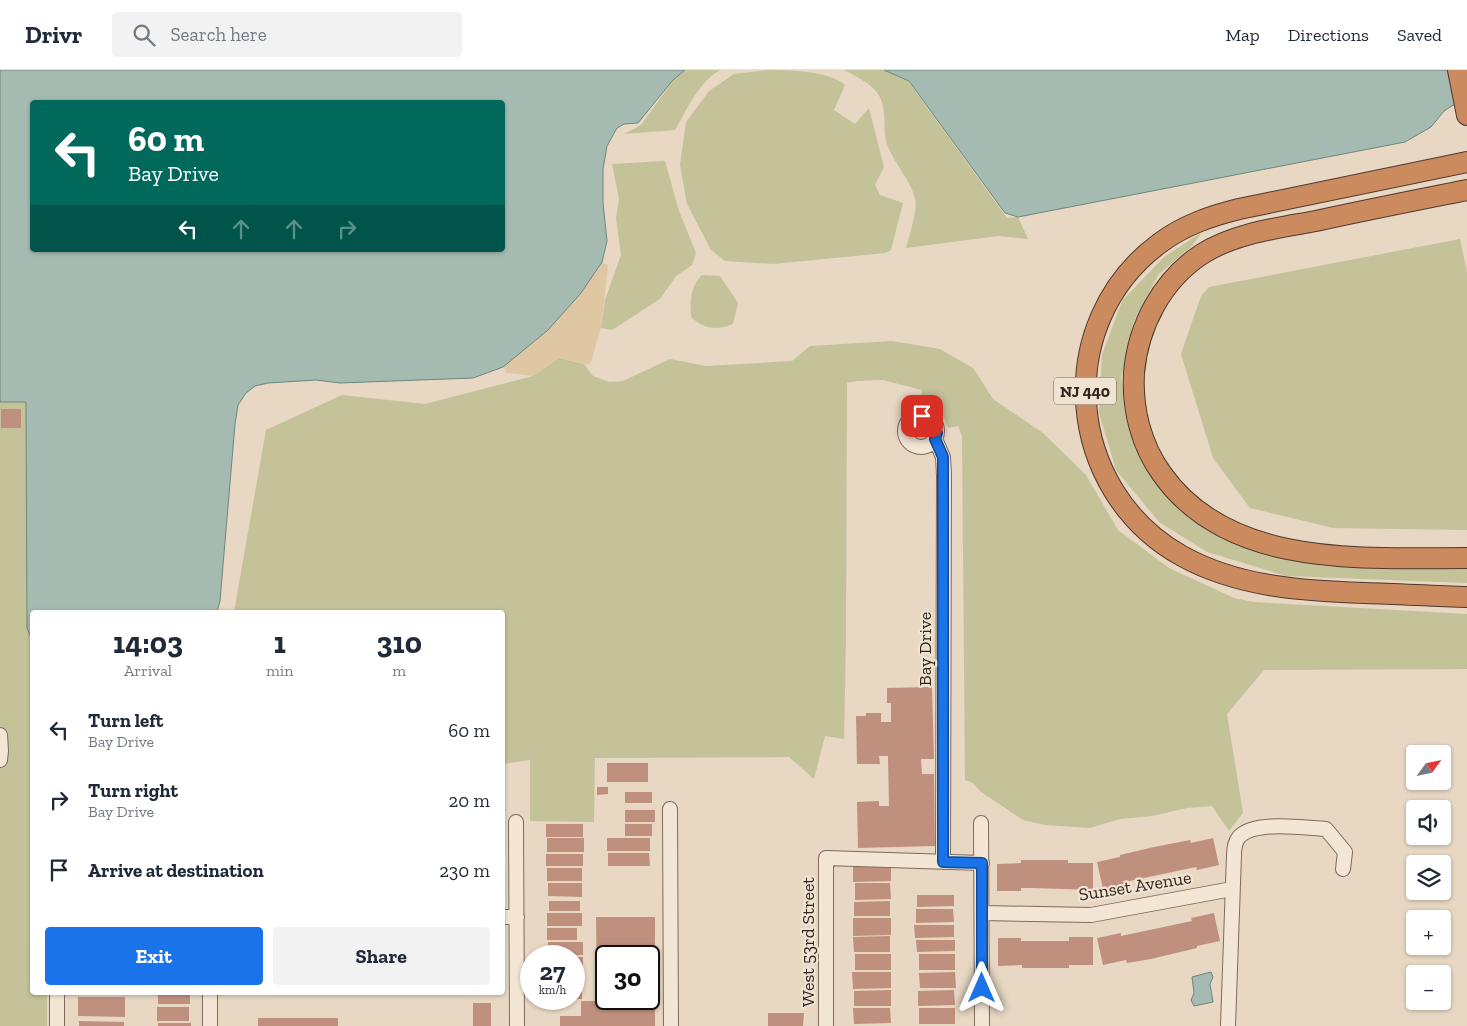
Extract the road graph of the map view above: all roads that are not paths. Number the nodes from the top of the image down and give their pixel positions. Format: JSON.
{"nodes":[{"id":1,"x":1458,"y":70,"type":"edge"},
{"id":2,"x":1467,"y":115,"type":"edge"},
{"id":3,"x":1467,"y":162,"type":"edge"},
{"id":4,"x":1467,"y":190,"type":"edge"},
{"id":5,"x":935,"y":439,"type":"dead end"},
{"id":6,"x":1467,"y":558,"type":"edge"},
{"id":7,"x":1467,"y":597,"type":"edge"},
{"id":8,"x":0,"y":735,"type":"edge"},
{"id":9,"x":0,"y":760,"type":"edge"},
{"id":10,"x":670,"y":809,"type":"dead end"},
{"id":11,"x":516,"y":822,"type":"dead end"},
{"id":12,"x":981,"y":823,"type":"dead end"},
{"id":13,"x":943,"y":862,"type":"junction"},
{"id":14,"x":982,"y":863,"type":"junction"},
{"id":15,"x":1344,"y":869,"type":"dead end"},
{"id":16,"x":1232,"y":889,"type":"junction"},
{"id":17,"x":982,"y":913,"type":"junction"},
{"id":18,"x":510,"y":917,"type":"edge"},
{"id":19,"x":57,"y":995,"type":"edge"},
{"id":20,"x":210,"y":995,"type":"edge"},
{"id":21,"x":57,"y":1026,"type":"edge"},
{"id":22,"x":210,"y":1026,"type":"edge"},
{"id":23,"x":517,"y":1026,"type":"edge"},
{"id":24,"x":671,"y":1026,"type":"edge"},
{"id":25,"x":826,"y":1026,"type":"edge"},
{"id":26,"x":982,"y":1026,"type":"edge"},
{"id":27,"x":1228,"y":1026,"type":"edge"}],
"edges":[{"from":1,"to":2,"type":"highway"},
{"from":3,"to":7,"type":"highway","number":"NJ 440"},
{"from":4,"to":6,"type":"highway","number":"NJ 440"},
{"from":5,"to":13,"type":"street","name":"Bay Drive"},
{"from":8,"to":9,"type":"street"},
{"from":10,"to":24,"type":"street"},
{"from":11,"to":18,"type":"street"},
{"from":12,"to":14,"type":"street"},
{"from":13,"to":14,"type":"street"},
{"from":13,"to":25,"type":"street","name":"West 53rd Street"},
{"from":14,"to":17,"type":"street"},
{"from":15,"to":16,"type":"street"},
{"from":16,"to":17,"type":"street","name":"Sunset Avenue"},
{"from":16,"to":27,"type":"street"},
{"from":17,"to":26,"type":"street"},
{"from":18,"to":23,"type":"street"},
{"from":19,"to":21,"type":"street"},
{"from":20,"to":22,"type":"street"}]}
